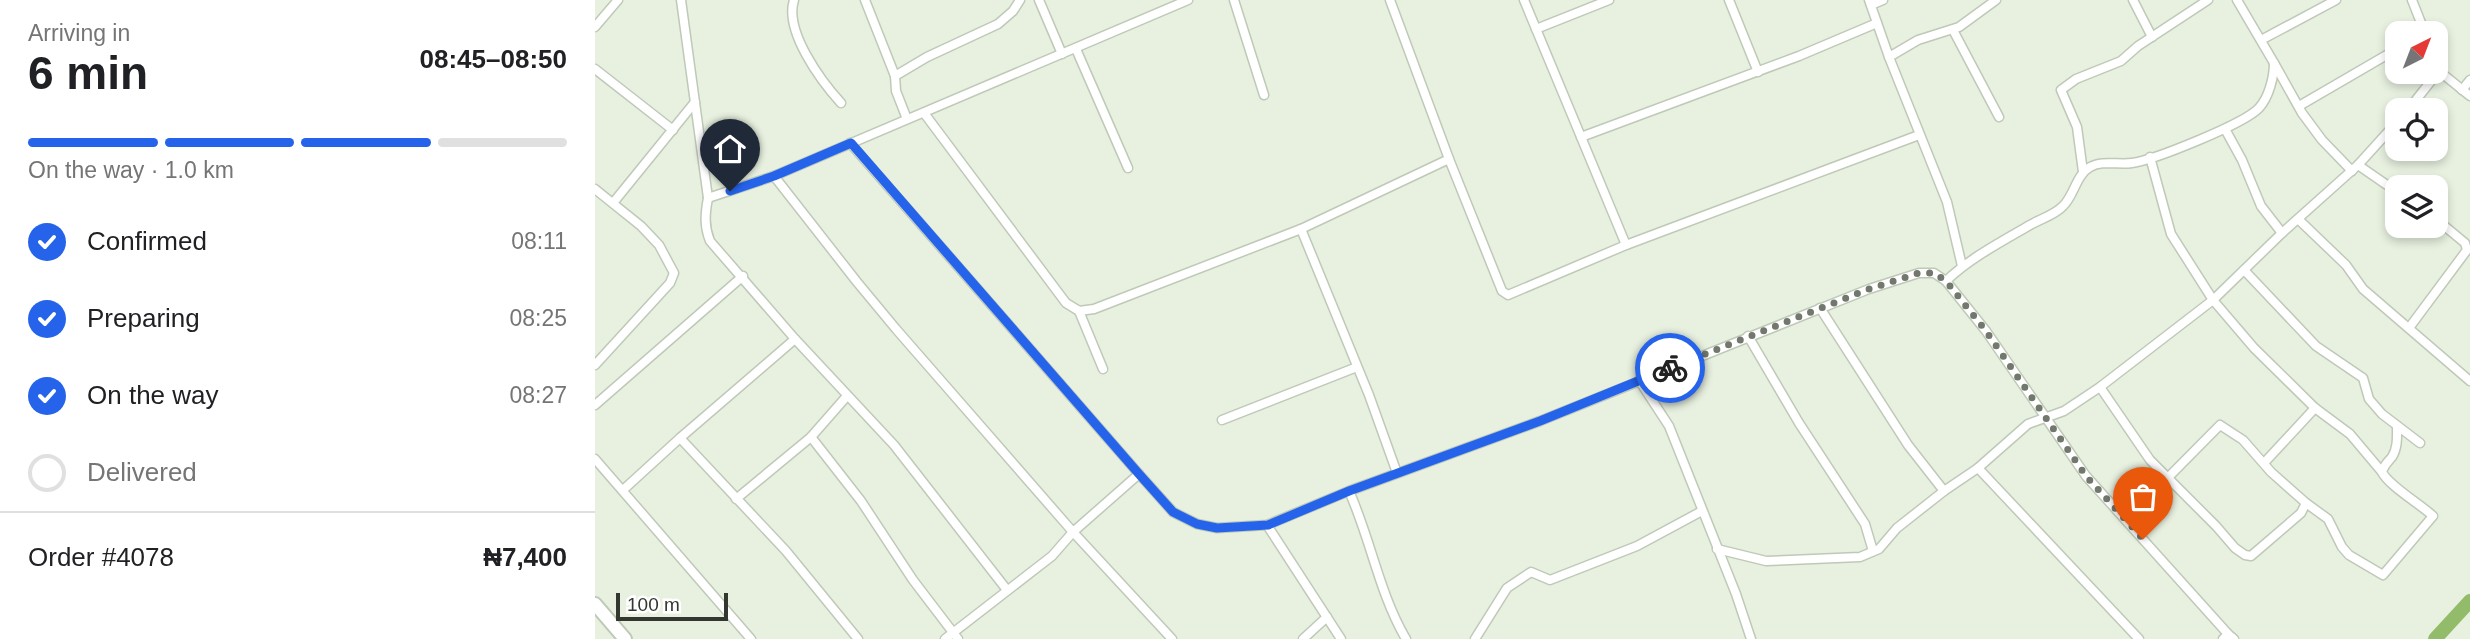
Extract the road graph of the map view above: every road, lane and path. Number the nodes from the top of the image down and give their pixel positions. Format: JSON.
{"nodes":[{"id":1,"x":618,"y":0,"type":"edge"},
{"id":2,"x":681,"y":0,"type":"edge"},
{"id":3,"x":794,"y":0,"type":"edge"},
{"id":4,"x":865,"y":0,"type":"edge"},
{"id":5,"x":1020,"y":0,"type":"edge"},
{"id":6,"x":1039,"y":0,"type":"edge"},
{"id":7,"x":1188,"y":0,"type":"edge"},
{"id":8,"x":1234,"y":0,"type":"edge"},
{"id":9,"x":1390,"y":0,"type":"edge"},
{"id":10,"x":1524,"y":0,"type":"edge"},
{"id":11,"x":1609,"y":0,"type":"edge"},
{"id":12,"x":1729,"y":0,"type":"edge"},
{"id":13,"x":1883,"y":0,"type":"edge"},
{"id":14,"x":1996,"y":0,"type":"edge"},
{"id":15,"x":2133,"y":0,"type":"edge"},
{"id":16,"x":2208,"y":0,"type":"edge"},
{"id":17,"x":2237,"y":0,"type":"edge"},
{"id":18,"x":2336,"y":0,"type":"edge"},
{"id":19,"x":2412,"y":0,"type":"edge"},
{"id":20,"x":1870,"y":3,"type":"edge"},
{"id":21,"x":2420,"y":21,"type":"edge"},
{"id":22,"x":1877,"y":23,"type":"junction"},
{"id":23,"x":595,"y":27,"type":"edge"},
{"id":24,"x":1536,"y":29,"type":"junction"},
{"id":25,"x":1952,"y":30,"type":"junction"},
{"id":26,"x":2152,"y":37,"type":"junction"},
{"id":27,"x":2261,"y":40,"type":"junction"},
{"id":28,"x":1076,"y":49,"type":"junction"},
{"id":29,"x":1062,"y":54,"type":"junction"},
{"id":30,"x":1889,"y":57,"type":"junction"},
{"id":31,"x":2385,"y":57,"type":"edge"},
{"id":32,"x":2274,"y":63,"type":"junction"},
{"id":33,"x":595,"y":69,"type":"edge"},
{"id":34,"x":1758,"y":72,"type":"junction"},
{"id":35,"x":895,"y":76,"type":"junction"},
{"id":36,"x":2448,"y":77,"type":"edge"},
{"id":37,"x":2470,"y":80,"type":"edge"},
{"id":38,"x":2466,"y":93,"type":"edge"},
{"id":39,"x":1264,"y":95,"type":"dead end"},
{"id":40,"x":695,"y":102,"type":"junction"},
{"id":41,"x":841,"y":103,"type":"dead end"},
{"id":42,"x":2299,"y":106,"type":"junction"},
{"id":43,"x":924,"y":113,"type":"junction"},
{"id":44,"x":2000,"y":117,"type":"dead end"},
{"id":45,"x":907,"y":119,"type":"junction"},
{"id":46,"x":2225,"y":129,"type":"junction"},
{"id":47,"x":673,"y":131,"type":"junction"},
{"id":48,"x":1919,"y":135,"type":"junction"},
{"id":49,"x":2385,"y":135,"type":"edge"},
{"id":50,"x":1581,"y":137,"type":"junction"},
{"id":51,"x":851,"y":143,"type":"junction"},
{"id":52,"x":2150,"y":157,"type":"junction"},
{"id":53,"x":1449,"y":159,"type":"junction"},
{"id":54,"x":2355,"y":168,"type":"junction"},
{"id":55,"x":1128,"y":169,"type":"dead end"},
{"id":56,"x":2083,"y":172,"type":"junction"},
{"id":57,"x":774,"y":176,"type":"junction"},
{"id":58,"x":2385,"y":185,"type":"edge"},
{"id":59,"x":595,"y":189,"type":"edge"},
{"id":60,"x":708,"y":198,"type":"junction"},
{"id":61,"x":613,"y":203,"type":"junction"},
{"id":62,"x":2298,"y":219,"type":"junction"},
{"id":63,"x":1301,"y":229,"type":"junction"},
{"id":64,"x":2448,"y":229,"type":"edge"},
{"id":65,"x":2282,"y":233,"type":"junction"},
{"id":66,"x":1626,"y":245,"type":"junction"},
{"id":67,"x":2468,"y":252,"type":"edge"},
{"id":68,"x":1962,"y":266,"type":"junction"},
{"id":69,"x":2244,"y":270,"type":"junction"},
{"id":70,"x":743,"y":276,"type":"junction"},
{"id":71,"x":1946,"y":281,"type":"junction"},
{"id":72,"x":2213,"y":300,"type":"junction"},
{"id":73,"x":1820,"y":308,"type":"junction"},
{"id":74,"x":1079,"y":311,"type":"junction"},
{"id":75,"x":2409,"y":328,"type":"junction"},
{"id":76,"x":1748,"y":336,"type":"junction"},
{"id":77,"x":795,"y":339,"type":"junction"},
{"id":78,"x":595,"y":365,"type":"edge"},
{"id":79,"x":1357,"y":367,"type":"junction"},
{"id":80,"x":1103,"y":369,"type":"dead end"},
{"id":81,"x":1639,"y":380,"type":"junction"},
{"id":82,"x":2470,"y":381,"type":"edge"},
{"id":83,"x":2100,"y":387,"type":"junction"},
{"id":84,"x":847,"y":396,"type":"junction"},
{"id":85,"x":595,"y":405,"type":"edge"},
{"id":86,"x":2315,"y":408,"type":"junction"},
{"id":87,"x":2044,"y":418,"type":"junction"},
{"id":88,"x":1222,"y":420,"type":"dead end"},
{"id":89,"x":2397,"y":426,"type":"junction"},
{"id":90,"x":811,"y":437,"type":"junction"},
{"id":91,"x":680,"y":438,"type":"junction"},
{"id":92,"x":2420,"y":443,"type":"dead end"},
{"id":93,"x":595,"y":459,"type":"edge"},
{"id":94,"x":2264,"y":463,"type":"junction"},
{"id":95,"x":1978,"y":468,"type":"junction"},
{"id":96,"x":2382,"y":472,"type":"junction"},
{"id":97,"x":1139,"y":474,"type":"junction"},
{"id":98,"x":1397,"y":474,"type":"junction"},
{"id":99,"x":2166,"y":478,"type":"junction"},
{"id":100,"x":623,"y":490,"type":"junction"},
{"id":101,"x":1349,"y":491,"type":"junction"},
{"id":102,"x":1944,"y":491,"type":"junction"},
{"id":103,"x":736,"y":499,"type":"junction"},
{"id":104,"x":2306,"y":503,"type":"junction"},
{"id":105,"x":1702,"y":511,"type":"junction"},
{"id":106,"x":2126,"y":520,"type":"junction"},
{"id":107,"x":1268,"y":525,"type":"junction"},
{"id":108,"x":1073,"y":532,"type":"junction"},
{"id":109,"x":1717,"y":549,"type":"junction"},
{"id":110,"x":1873,"y":551,"type":"junction"},
{"id":111,"x":1007,"y":590,"type":"junction"},
{"id":112,"x":597,"y":610,"type":"edge"},
{"id":113,"x":1327,"y":617,"type":"junction"},
{"id":114,"x":956,"y":636,"type":"edge"},
{"id":115,"x":2229,"y":637,"type":"edge"},
{"id":116,"x":625,"y":639,"type":"edge"},
{"id":117,"x":751,"y":639,"type":"edge"},
{"id":118,"x":858,"y":639,"type":"edge"},
{"id":119,"x":945,"y":639,"type":"edge"},
{"id":120,"x":1172,"y":639,"type":"edge"},
{"id":121,"x":1303,"y":639,"type":"edge"},
{"id":122,"x":1341,"y":639,"type":"edge"},
{"id":123,"x":1406,"y":639,"type":"edge"},
{"id":124,"x":1475,"y":639,"type":"edge"},
{"id":125,"x":1751,"y":639,"type":"edge"},
{"id":126,"x":2139,"y":639,"type":"edge"}],
"edges":[{"from":1,"to":23,"type":"street"},
{"from":2,"to":40,"type":"street"},
{"from":3,"to":41,"type":"street"},
{"from":4,"to":35,"type":"street"},
{"from":5,"to":35,"type":"street"},
{"from":6,"to":29,"type":"street"},
{"from":7,"to":28,"type":"street"},
{"from":8,"to":39,"type":"street"},
{"from":9,"to":53,"type":"street"},
{"from":10,"to":24,"type":"street"},
{"from":11,"to":24,"type":"street"},
{"from":12,"to":34,"type":"street"},
{"from":13,"to":20,"type":"street"},
{"from":14,"to":25,"type":"street"},
{"from":15,"to":26,"type":"street"},
{"from":16,"to":26,"type":"street"},
{"from":17,"to":27,"type":"street"},
{"from":18,"to":27,"type":"street"},
{"from":19,"to":21,"type":"street"},
{"from":20,"to":22,"type":"street"},
{"from":22,"to":30,"type":"street"},
{"from":22,"to":34,"type":"street"},
{"from":24,"to":50,"type":"street"},
{"from":25,"to":30,"type":"street"},
{"from":25,"to":44,"type":"street"},
{"from":26,"to":56,"type":"street"},
{"from":27,"to":32,"type":"street"},
{"from":28,"to":29,"type":"street"},
{"from":28,"to":55,"type":"street"},
{"from":29,"to":43,"type":"street"},
{"from":30,"to":48,"type":"street"},
{"from":31,"to":42,"type":"street"},
{"from":32,"to":42,"type":"street"},
{"from":32,"to":46,"type":"street"},
{"from":33,"to":47,"type":"street"},
{"from":34,"to":50,"type":"street"},
{"from":35,"to":45,"type":"street"},
{"from":36,"to":38,"type":"street"},
{"from":37,"to":38,"type":"street"},
{"from":40,"to":47,"type":"street"},
{"from":40,"to":60,"type":"street"},
{"from":42,"to":54,"type":"street"},
{"from":43,"to":45,"type":"street"},
{"from":43,"to":74,"type":"street"},
{"from":45,"to":51,"type":"street"},
{"from":46,"to":52,"type":"street"},
{"from":46,"to":65,"type":"street"},
{"from":47,"to":61,"type":"street"},
{"from":48,"to":66,"type":"street"},
{"from":48,"to":68,"type":"street"},
{"from":49,"to":54,"type":"street"},
{"from":50,"to":66,"type":"street"},
{"from":51,"to":57,"type":"street"},
{"from":51,"to":97,"type":"street"},
{"from":52,"to":56,"type":"street"},
{"from":52,"to":72,"type":"street"},
{"from":53,"to":63,"type":"street"},
{"from":53,"to":66,"type":"street"},
{"from":54,"to":58,"type":"street"},
{"from":54,"to":62,"type":"street"},
{"from":56,"to":68,"type":"street"},
{"from":57,"to":60,"type":"street"},
{"from":57,"to":108,"type":"street"},
{"from":59,"to":61,"type":"street"},
{"from":60,"to":70,"type":"street"},
{"from":61,"to":78,"type":"street"},
{"from":62,"to":65,"type":"street"},
{"from":62,"to":75,"type":"street"},
{"from":63,"to":74,"type":"street"},
{"from":63,"to":79,"type":"street"},
{"from":64,"to":67,"type":"street"},
{"from":65,"to":69,"type":"street"},
{"from":67,"to":75,"type":"street"},
{"from":68,"to":71,"type":"street"},
{"from":69,"to":72,"type":"street"},
{"from":69,"to":89,"type":"street"},
{"from":70,"to":77,"type":"street"},
{"from":70,"to":85,"type":"street"},
{"from":71,"to":73,"type":"street"},
{"from":71,"to":87,"type":"street"},
{"from":72,"to":83,"type":"street"},
{"from":72,"to":86,"type":"street"},
{"from":73,"to":76,"type":"street"},
{"from":73,"to":102,"type":"street"},
{"from":74,"to":80,"type":"street"},
{"from":75,"to":82,"type":"street"},
{"from":76,"to":81,"type":"street"},
{"from":76,"to":110,"type":"street"},
{"from":77,"to":84,"type":"street"},
{"from":77,"to":91,"type":"street"},
{"from":79,"to":88,"type":"street"},
{"from":79,"to":98,"type":"street"},
{"from":81,"to":98,"type":"street"},
{"from":81,"to":105,"type":"street"},
{"from":83,"to":87,"type":"street"},
{"from":83,"to":99,"type":"street"},
{"from":84,"to":90,"type":"street"},
{"from":84,"to":111,"type":"street"},
{"from":86,"to":94,"type":"street"},
{"from":86,"to":96,"type":"street"},
{"from":87,"to":95,"type":"street"},
{"from":87,"to":106,"type":"street"},
{"from":89,"to":92,"type":"street"},
{"from":89,"to":96,"type":"street"},
{"from":90,"to":103,"type":"street"},
{"from":90,"to":114,"type":"street"},
{"from":91,"to":100,"type":"street"},
{"from":91,"to":103,"type":"street"},
{"from":93,"to":100,"type":"street"},
{"from":94,"to":99,"type":"street"},
{"from":94,"to":104,"type":"street"},
{"from":95,"to":102,"type":"street"},
{"from":95,"to":126,"type":"street"},
{"from":96,"to":104,"type":"street"},
{"from":97,"to":107,"type":"street"},
{"from":97,"to":108,"type":"street"},
{"from":98,"to":101,"type":"street"},
{"from":99,"to":104,"type":"street"},
{"from":99,"to":106,"type":"street"},
{"from":100,"to":117,"type":"street"},
{"from":101,"to":107,"type":"street"},
{"from":101,"to":123,"type":"street"},
{"from":102,"to":110,"type":"street"},
{"from":103,"to":118,"type":"street"},
{"from":105,"to":109,"type":"street"},
{"from":105,"to":124,"type":"street"},
{"from":106,"to":115,"type":"street"},
{"from":107,"to":113,"type":"street"},
{"from":108,"to":111,"type":"street"},
{"from":108,"to":120,"type":"street"},
{"from":109,"to":110,"type":"street"},
{"from":109,"to":125,"type":"street"},
{"from":111,"to":114,"type":"street"},
{"from":112,"to":116,"type":"main road"},
{"from":113,"to":121,"type":"street"},
{"from":113,"to":122,"type":"street"},
{"from":114,"to":119,"type":"street"}]}
